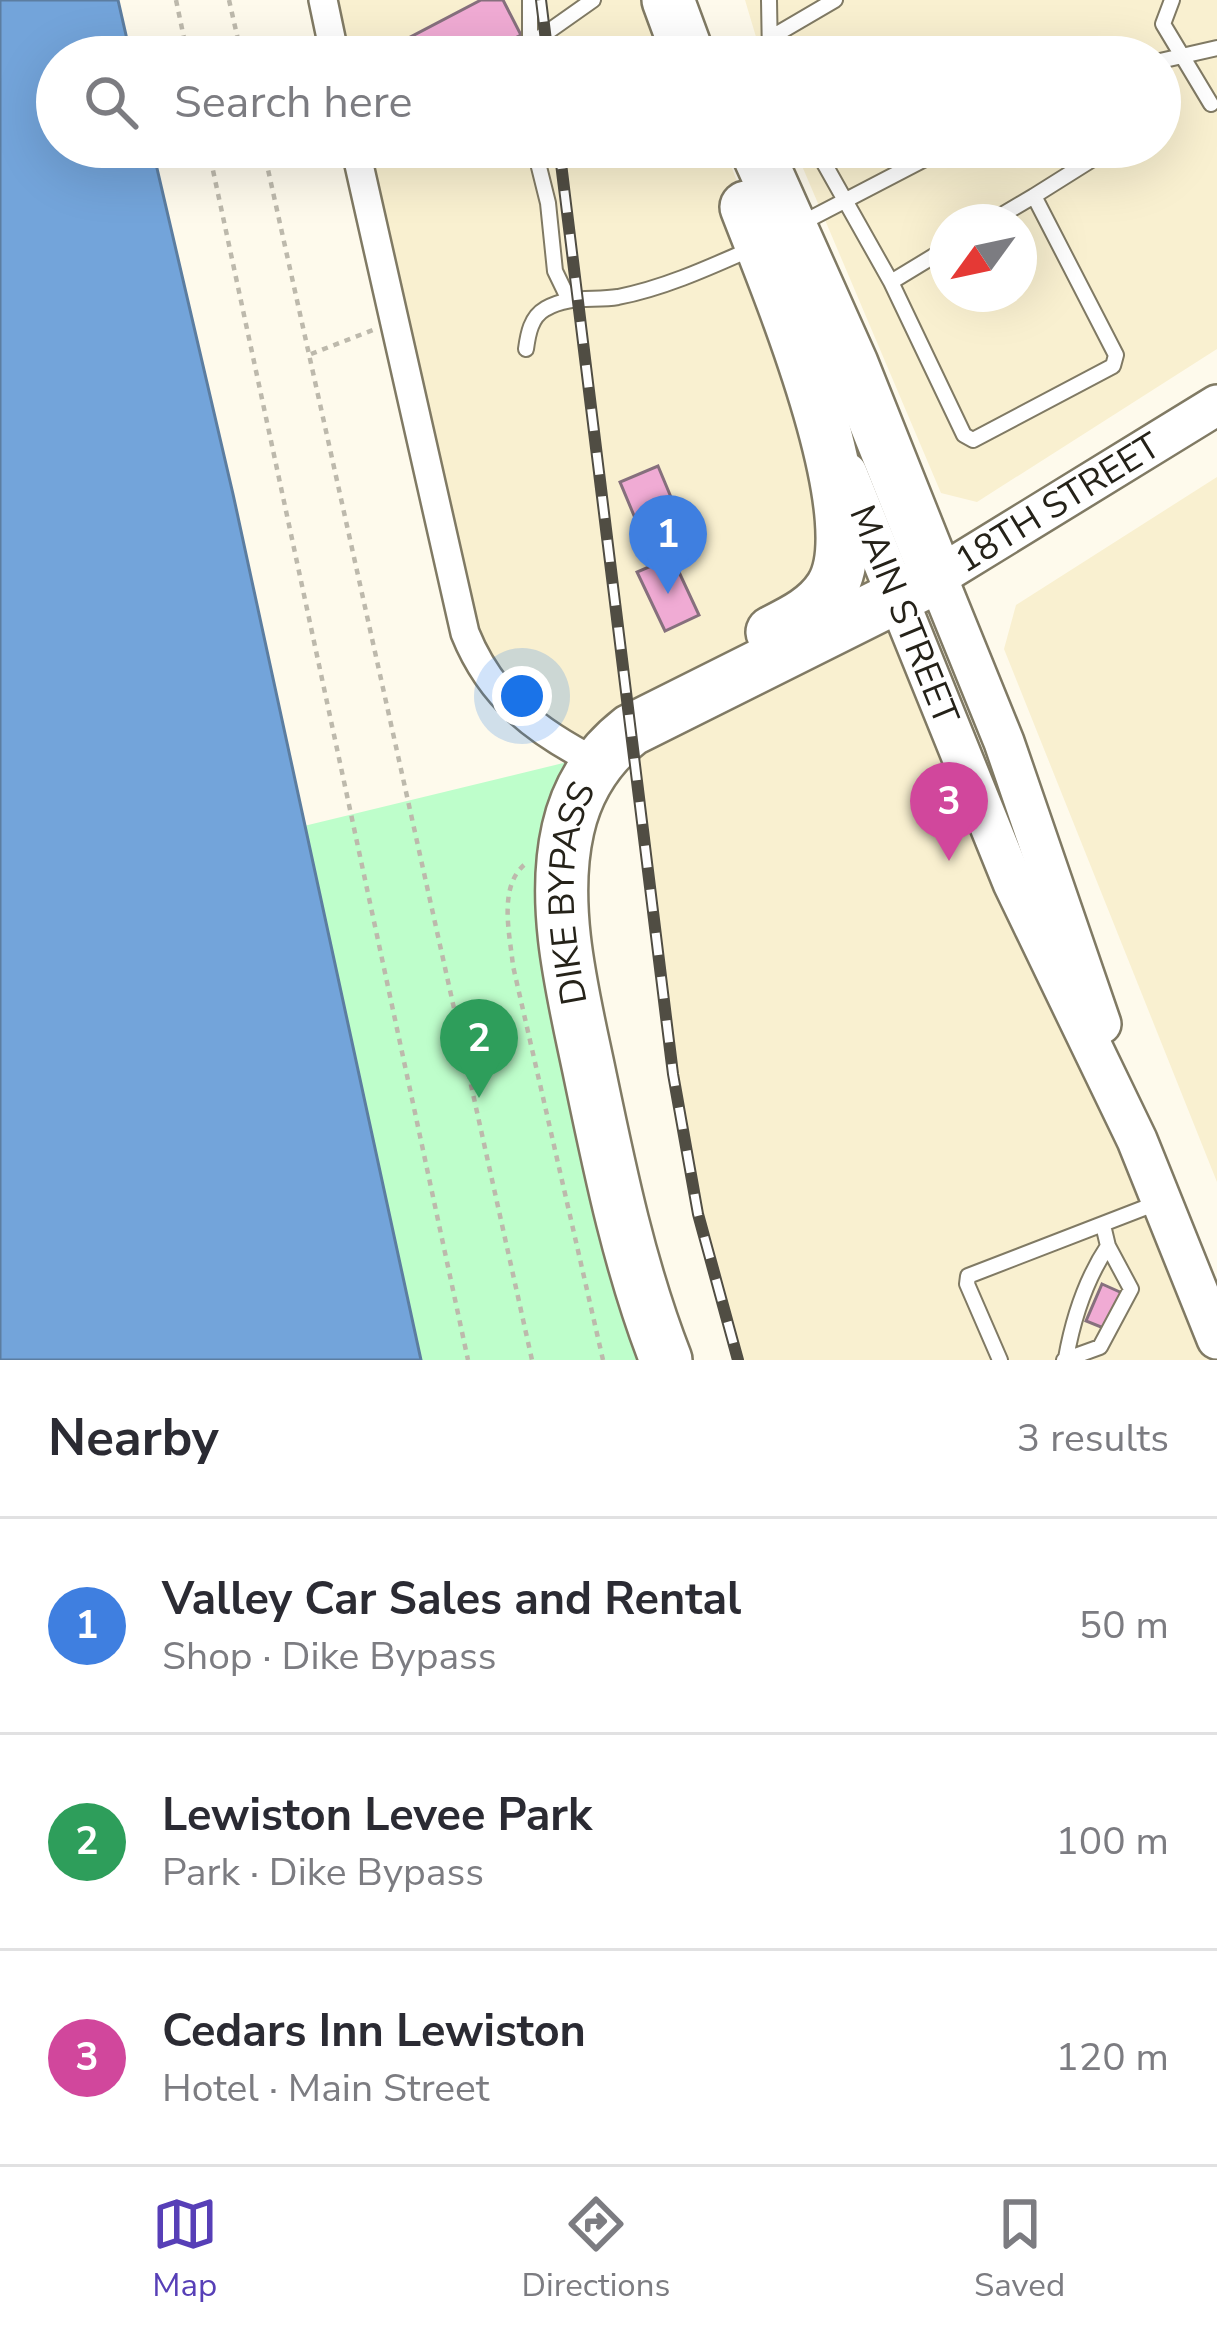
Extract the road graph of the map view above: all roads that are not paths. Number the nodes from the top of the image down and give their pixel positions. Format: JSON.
{"nodes":[{"id":1,"x":323,"y":0,"type":"edge"},
{"id":2,"x":530,"y":0,"type":"edge"},
{"id":3,"x":593,"y":0,"type":"edge"},
{"id":4,"x":668,"y":0,"type":"edge"},
{"id":5,"x":704,"y":0,"type":"edge"},
{"id":6,"x":769,"y":0,"type":"edge"},
{"id":7,"x":836,"y":0,"type":"edge"},
{"id":8,"x":1172,"y":0,"type":"edge"},
{"id":9,"x":331,"y":36,"type":"edge"},
{"id":10,"x":531,"y":36,"type":"edge"},
{"id":11,"x":548,"y":36,"type":"edge"},
{"id":12,"x":681,"y":36,"type":"edge"},
{"id":13,"x":715,"y":36,"type":"edge"},
{"id":14,"x":770,"y":36,"type":"edge"},
{"id":15,"x":773,"y":36,"type":"edge"},
{"id":16,"x":1170,"y":36,"type":"edge"},
{"id":17,"x":1217,"y":48,"type":"edge"},
{"id":18,"x":1182,"y":56,"type":"joint"},
{"id":19,"x":1211,"y":104,"type":"dead end"},
{"id":20,"x":360,"y":168,"type":"edge"},
{"id":21,"x":539,"y":168,"type":"edge"},
{"id":22,"x":736,"y":168,"type":"edge"},
{"id":23,"x":760,"y":168,"type":"edge"},
{"id":24,"x":827,"y":168,"type":"edge"},
{"id":25,"x":908,"y":168,"type":"edge"},
{"id":26,"x":1079,"y":168,"type":"edge"},
{"id":27,"x":1034,"y":196,"type":"junction"},
{"id":28,"x":846,"y":200,"type":"junction"},
{"id":29,"x":1021,"y":204,"type":"edge"},
{"id":30,"x":776,"y":237,"type":"junction"},
{"id":31,"x":929,"y":259,"type":"edge"},
{"id":32,"x":891,"y":282,"type":"junction"},
{"id":33,"x":569,"y":300,"type":"junction"},
{"id":34,"x":526,"y":349,"type":"dead end"},
{"id":35,"x":1217,"y":405,"type":"edge"},
{"id":36,"x":823,"y":412,"type":"junction"},
{"id":37,"x":917,"y":588,"type":"junction"},
{"id":38,"x":656,"y":716,"type":"junction"},
{"id":39,"x":598,"y":763,"type":"junction"},
{"id":40,"x":1162,"y":1201,"type":"junction"},
{"id":41,"x":1102,"y":1226,"type":"junction"},
{"id":42,"x":1108,"y":1246,"type":"junction"},
{"id":43,"x":1217,"y":1340,"type":"edge"},
{"id":44,"x":1065,"y":1359,"type":"edge"},
{"id":45,"x":665,"y":1360,"type":"edge"},
{"id":46,"x":1000,"y":1360,"type":"edge"}],
"edges":[{"from":1,"to":9,"type":"street"},
{"from":2,"to":10,"type":"lane"},
{"from":3,"to":11,"type":"lane"},
{"from":4,"to":12,"type":"highway"},
{"from":5,"to":13,"type":"highway"},
{"from":6,"to":14,"type":"lane"},
{"from":7,"to":15,"type":"lane"},
{"from":8,"to":16,"type":"lane"},
{"from":17,"to":18,"type":"lane"},
{"from":18,"to":19,"type":"lane"},
{"from":20,"to":39,"type":"street"},
{"from":21,"to":33,"type":"lane"},
{"from":22,"to":30,"type":"highway","name":"MAIN STREET"},
{"from":23,"to":30,"type":"highway","name":"MAIN STREET"},
{"from":24,"to":28,"type":"lane"},
{"from":25,"to":28,"type":"lane"},
{"from":26,"to":27,"type":"lane"},
{"from":27,"to":29,"type":"lane"},
{"from":27,"to":32,"type":"lane"},
{"from":28,"to":30,"type":"lane"},
{"from":28,"to":32,"type":"lane"},
{"from":30,"to":33,"type":"lane"},
{"from":30,"to":36,"type":"highway","name":"MAIN STREET"},
{"from":30,"to":37,"type":"highway","name":"MAIN STREET"},
{"from":31,"to":32,"type":"lane"},
{"from":33,"to":34,"type":"lane"},
{"from":35,"to":37,"type":"main road","name":"18TH STREET"},
{"from":36,"to":37,"type":"main road","name":"MAIN STREET"},
{"from":36,"to":38,"type":"highway"},
{"from":37,"to":38,"type":"highway","name":"DIKE BYPASS"},
{"from":37,"to":40,"type":"main road","name":"MAIN STREET"},
{"from":38,"to":39,"type":"highway","name":"DIKE BYPASS"},
{"from":39,"to":45,"type":"highway","name":"DIKE BYPASS"},
{"from":40,"to":41,"type":"lane"},
{"from":40,"to":43,"type":"main road","name":"MAIN STREET"},
{"from":41,"to":42,"type":"lane"},
{"from":41,"to":46,"type":"lane"},
{"from":42,"to":44,"type":"lane"},
{"from":42,"to":44,"type":"lane"}]}
